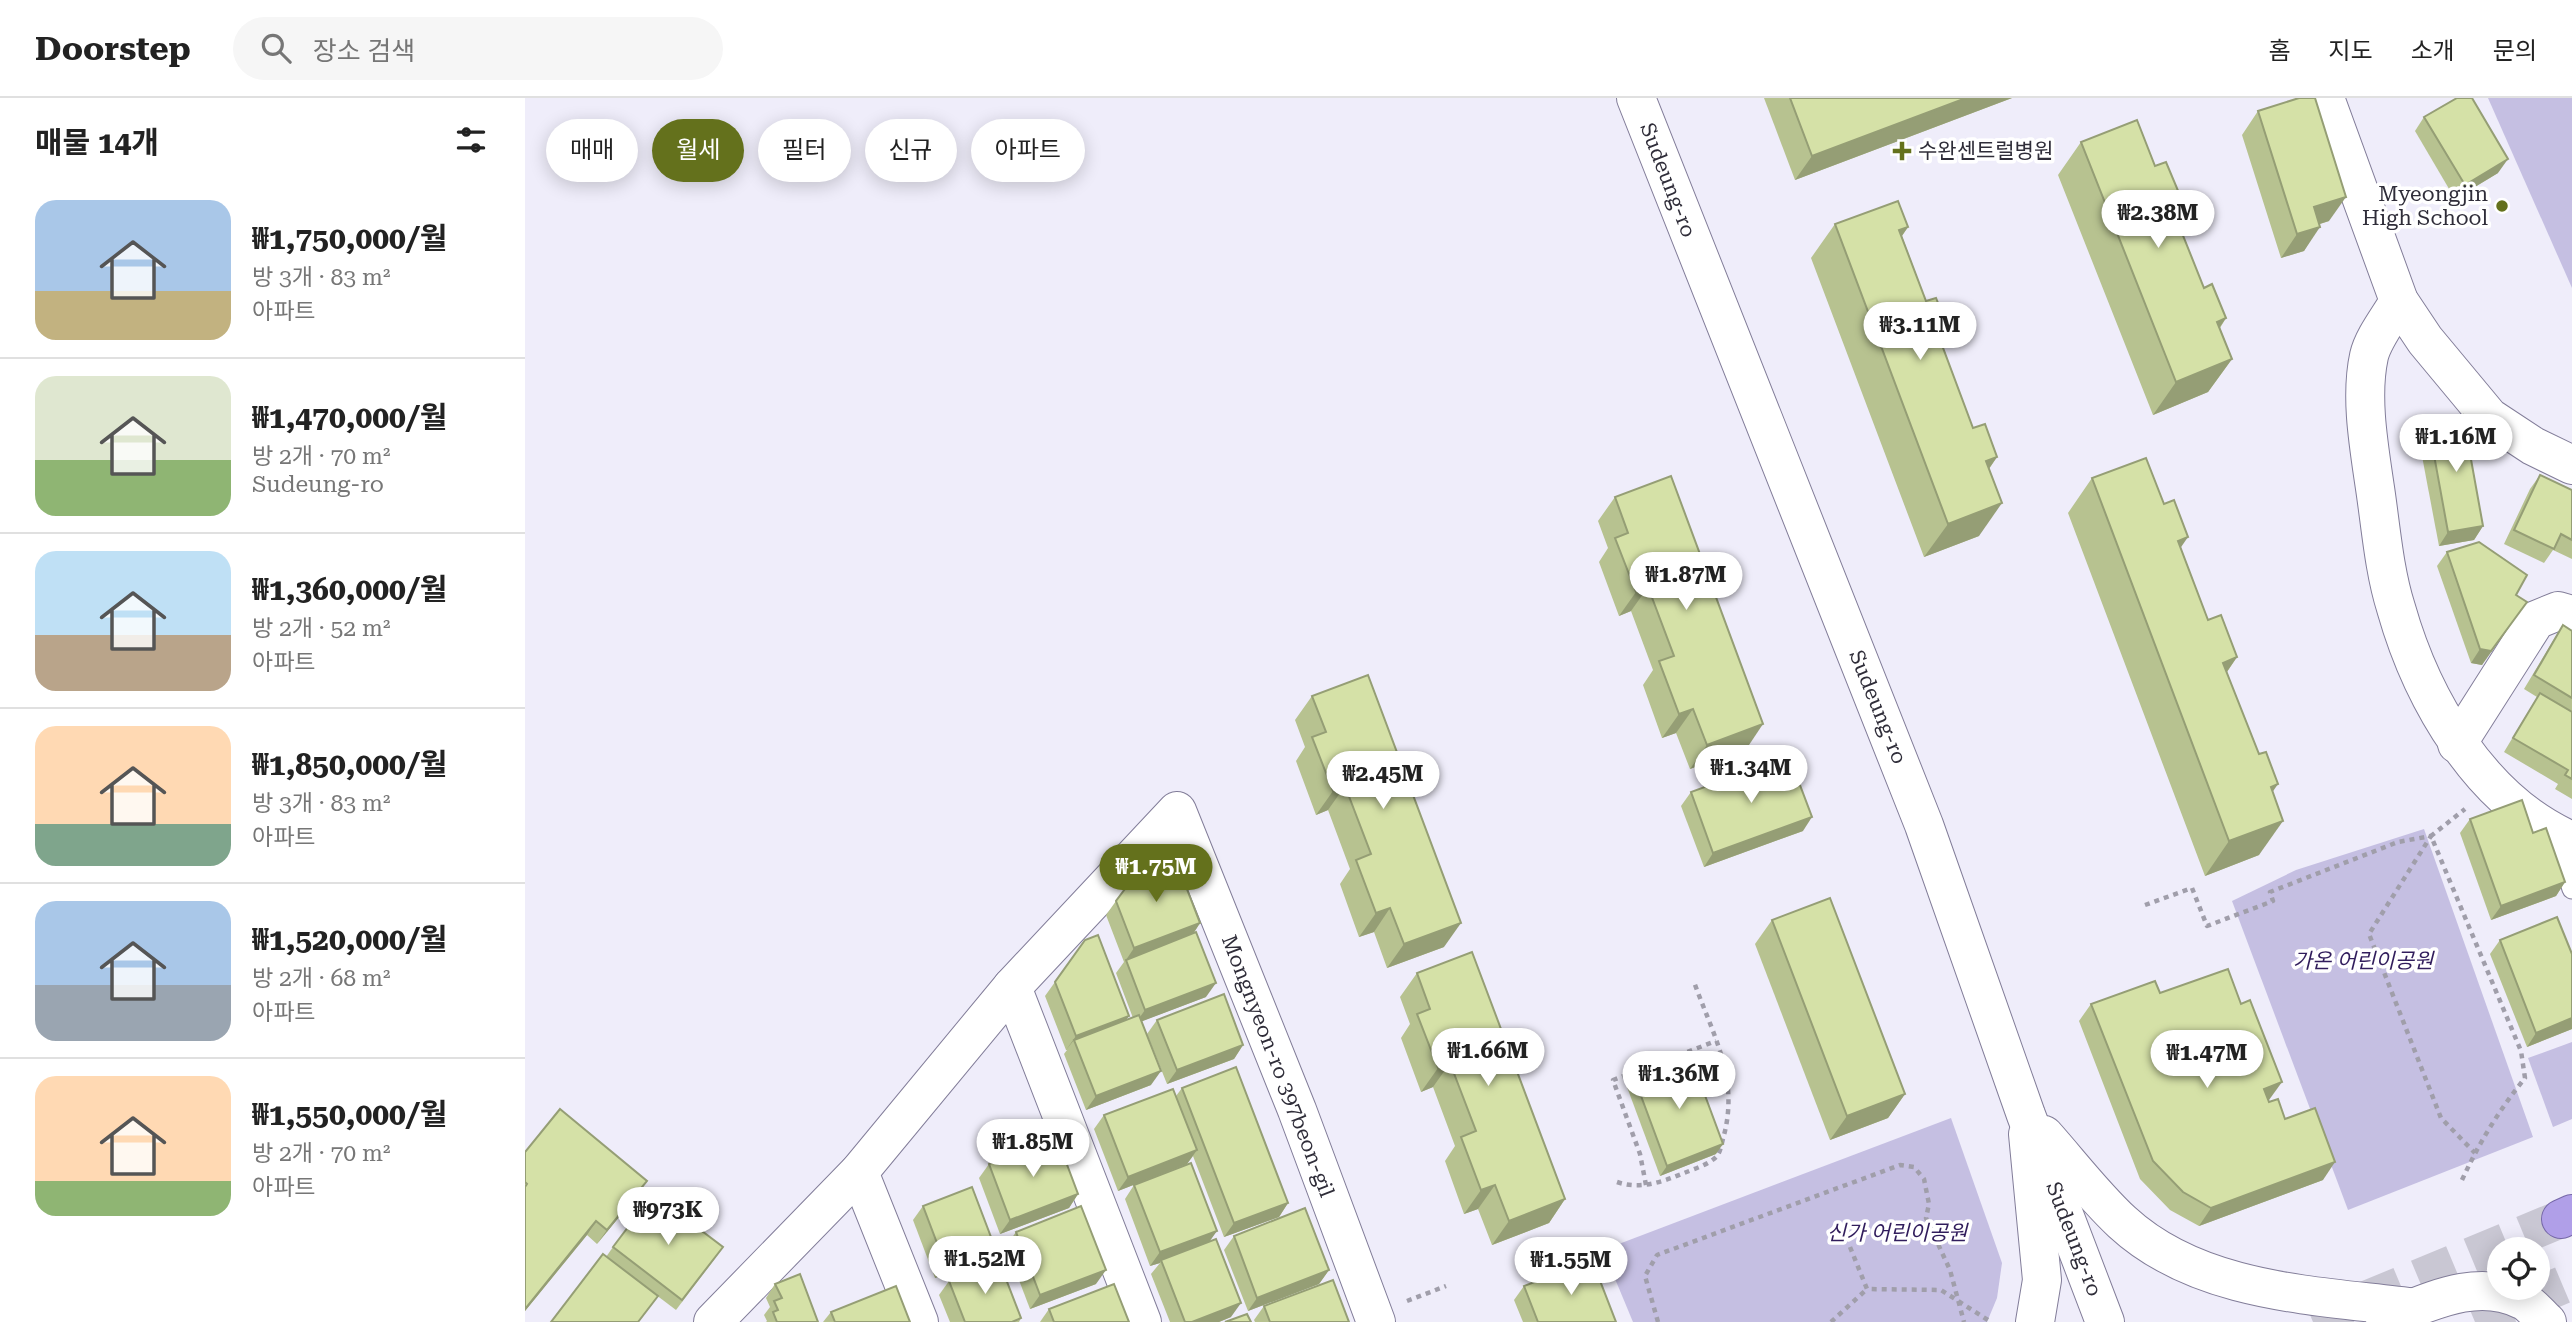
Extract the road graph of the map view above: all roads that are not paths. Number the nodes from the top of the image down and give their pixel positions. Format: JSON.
{"nodes":[{"id":1,"x":1636,"y":98,"type":"edge"},
{"id":2,"x":2325,"y":98,"type":"edge"},
{"id":3,"x":2399,"y":300,"type":"junction"},
{"id":4,"x":2572,"y":465,"type":"edge"},
{"id":5,"x":2572,"y":615,"type":"edge"},
{"id":6,"x":2457,"y":744,"type":"junction"},
{"id":7,"x":2563,"y":838,"type":"edge"},
{"id":8,"x":2572,"y":889,"type":"edge"},
{"id":9,"x":1011,"y":987,"type":"junction"},
{"id":10,"x":2026,"y":1115,"type":"junction"},
{"id":11,"x":859,"y":1172,"type":"junction"},
{"id":12,"x":2410,"y":1315,"type":"edge"},
{"id":13,"x":713,"y":1322,"type":"edge"},
{"id":14,"x":919,"y":1322,"type":"edge"},
{"id":15,"x":1142,"y":1322,"type":"edge"},
{"id":16,"x":1376,"y":1322,"type":"edge"},
{"id":17,"x":2035,"y":1322,"type":"edge"},
{"id":18,"x":2105,"y":1322,"type":"edge"},
{"id":19,"x":2378,"y":1322,"type":"edge"},
{"id":20,"x":2547,"y":1322,"type":"edge"}],
"edges":[{"from":1,"to":10,"type":"street","name":"Sudeung-ro"},
{"from":2,"to":3,"type":"street"},
{"from":3,"to":4,"type":"street"},
{"from":3,"to":6,"type":"street"},
{"from":5,"to":6,"type":"street"},
{"from":6,"to":7,"type":"street"},
{"from":7,"to":8,"type":"lane"},
{"from":9,"to":11,"type":"street"},
{"from":9,"to":15,"type":"street"},
{"from":9,"to":16,"type":"street","name":"Mongnyeon-ro 397beon-gil"},
{"from":10,"to":12,"type":"street"},
{"from":10,"to":17,"type":"street"},
{"from":10,"to":18,"type":"street","name":"Sudeung-ro"},
{"from":11,"to":13,"type":"street"},
{"from":11,"to":14,"type":"street"},
{"from":12,"to":19,"type":"street"},
{"from":12,"to":20,"type":"street"}]}
